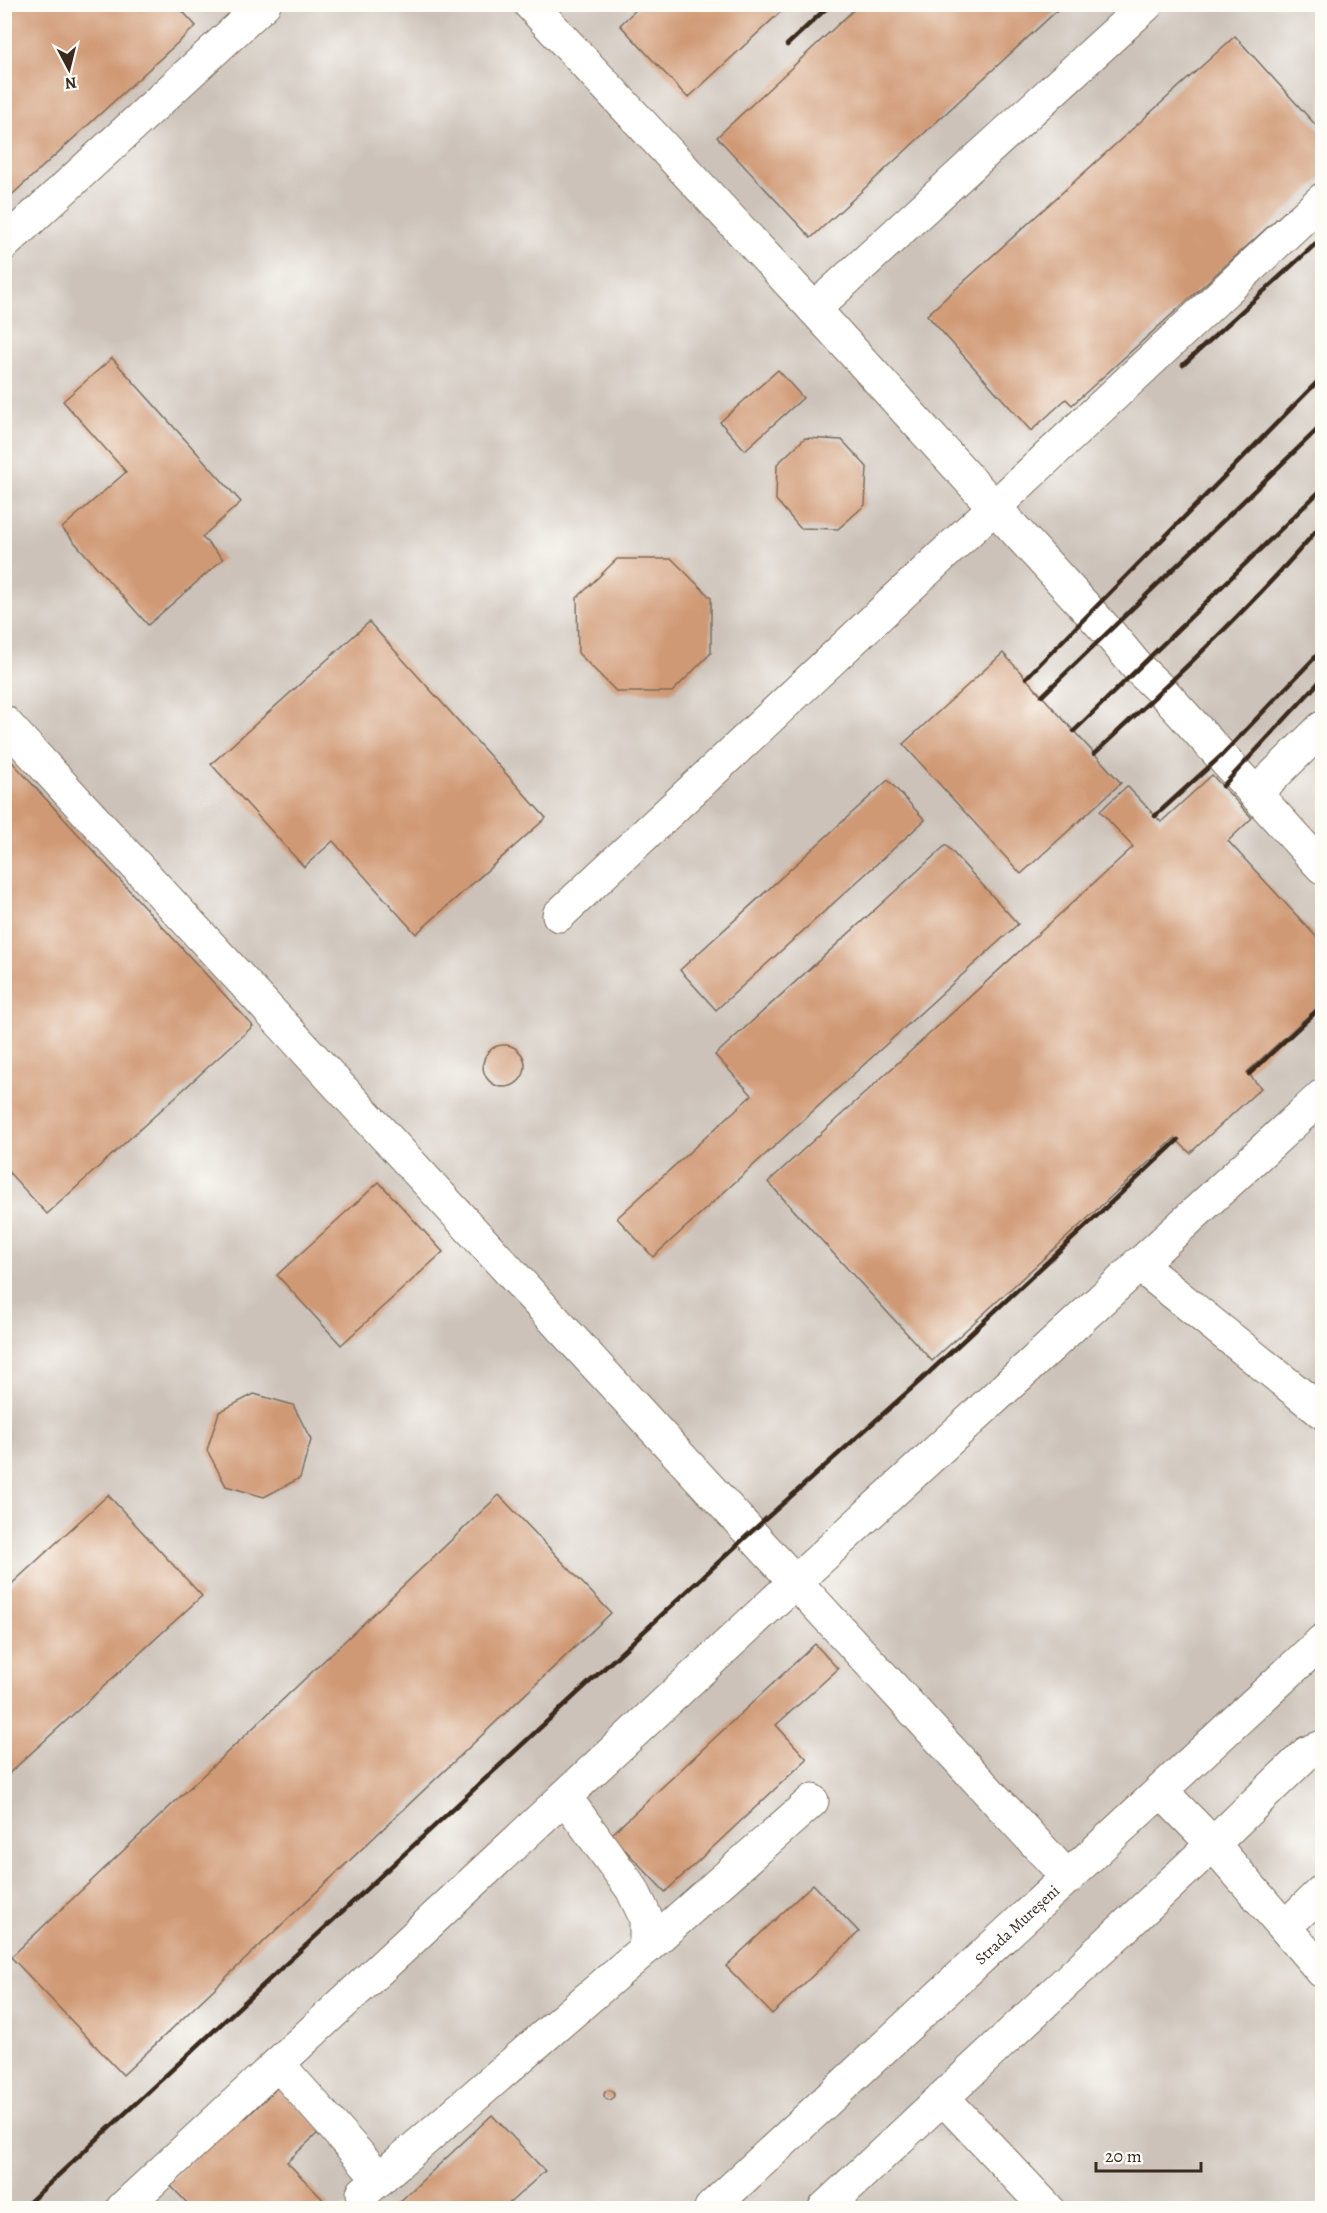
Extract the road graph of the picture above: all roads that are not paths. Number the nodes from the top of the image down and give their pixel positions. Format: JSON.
{"nodes":[{"id":1,"x":264,"y":4,"type":"edge"},
{"id":2,"x":530,"y":4,"type":"edge"},
{"id":3,"x":1147,"y":4,"type":"edge"},
{"id":4,"x":1323,"y":200,"type":"edge"},
{"id":5,"x":4,"y":244,"type":"edge"},
{"id":6,"x":814,"y":309,"type":"junction"},
{"id":7,"x":994,"y":506,"type":"junction"},
{"id":8,"x":4,"y":722,"type":"edge"},
{"id":9,"x":1323,"y":728,"type":"edge"},
{"id":10,"x":1255,"y":794,"type":"junction"},
{"id":11,"x":1323,"y":867,"type":"edge"},
{"id":12,"x":559,"y":915,"type":"dead end"},
{"id":13,"x":1323,"y":1096,"type":"edge"},
{"id":14,"x":1138,"y":1264,"type":"junction"},
{"id":15,"x":1323,"y":1412,"type":"edge"},
{"id":16,"x":795,"y":1582,"type":"junction"},
{"id":17,"x":1323,"y":1641,"type":"edge"},
{"id":18,"x":1323,"y":1747,"type":"edge"},
{"id":19,"x":1162,"y":1792,"type":"junction"},
{"id":20,"x":565,"y":1797,"type":"junction"},
{"id":21,"x":812,"y":1801,"type":"dead end"},
{"id":22,"x":1213,"y":1844,"type":"junction"},
{"id":23,"x":1068,"y":1878,"type":"junction"},
{"id":24,"x":1323,"y":1891,"type":"edge"},
{"id":25,"x":1285,"y":1927,"type":"junction"},
{"id":26,"x":646,"y":1948,"type":"junction"},
{"id":27,"x":1323,"y":1971,"type":"edge"},
{"id":28,"x":278,"y":2064,"type":"junction"},
{"id":29,"x":943,"y":2098,"type":"junction"},
{"id":30,"x":123,"y":2208,"type":"edge"},
{"id":31,"x":711,"y":2208,"type":"edge"},
{"id":32,"x":825,"y":2208,"type":"edge"},
{"id":33,"x":1047,"y":2208,"type":"edge"}],
"edges":[{"from":1,"to":5,"type":"street"},
{"from":2,"to":6,"type":"street"},
{"from":3,"to":6,"type":"street"},
{"from":4,"to":7,"type":"street"},
{"from":6,"to":7,"type":"street"},
{"from":7,"to":10,"type":"street"},
{"from":7,"to":12,"type":"street"},
{"from":8,"to":16,"type":"street"},
{"from":9,"to":10,"type":"street"},
{"from":10,"to":11,"type":"street"},
{"from":13,"to":14,"type":"street"},
{"from":14,"to":15,"type":"street"},
{"from":14,"to":16,"type":"street"},
{"from":16,"to":20,"type":"street"},
{"from":16,"to":23,"type":"street"},
{"from":17,"to":19,"type":"street","name":"Strada Mureșeni"},
{"from":18,"to":22,"type":"street"},
{"from":19,"to":22,"type":"street"},
{"from":19,"to":23,"type":"street","name":"Strada Mureșeni"},
{"from":20,"to":26,"type":"street"},
{"from":20,"to":28,"type":"street"},
{"from":21,"to":26,"type":"street"},
{"from":22,"to":25,"type":"street"},
{"from":22,"to":29,"type":"street"},
{"from":23,"to":31,"type":"street","name":"Strada Mureșeni"},
{"from":24,"to":25,"type":"street"},
{"from":25,"to":27,"type":"street"},
{"from":26,"to":28,"type":"street"},
{"from":28,"to":30,"type":"street"},
{"from":29,"to":32,"type":"street"},
{"from":29,"to":33,"type":"street"}]}
